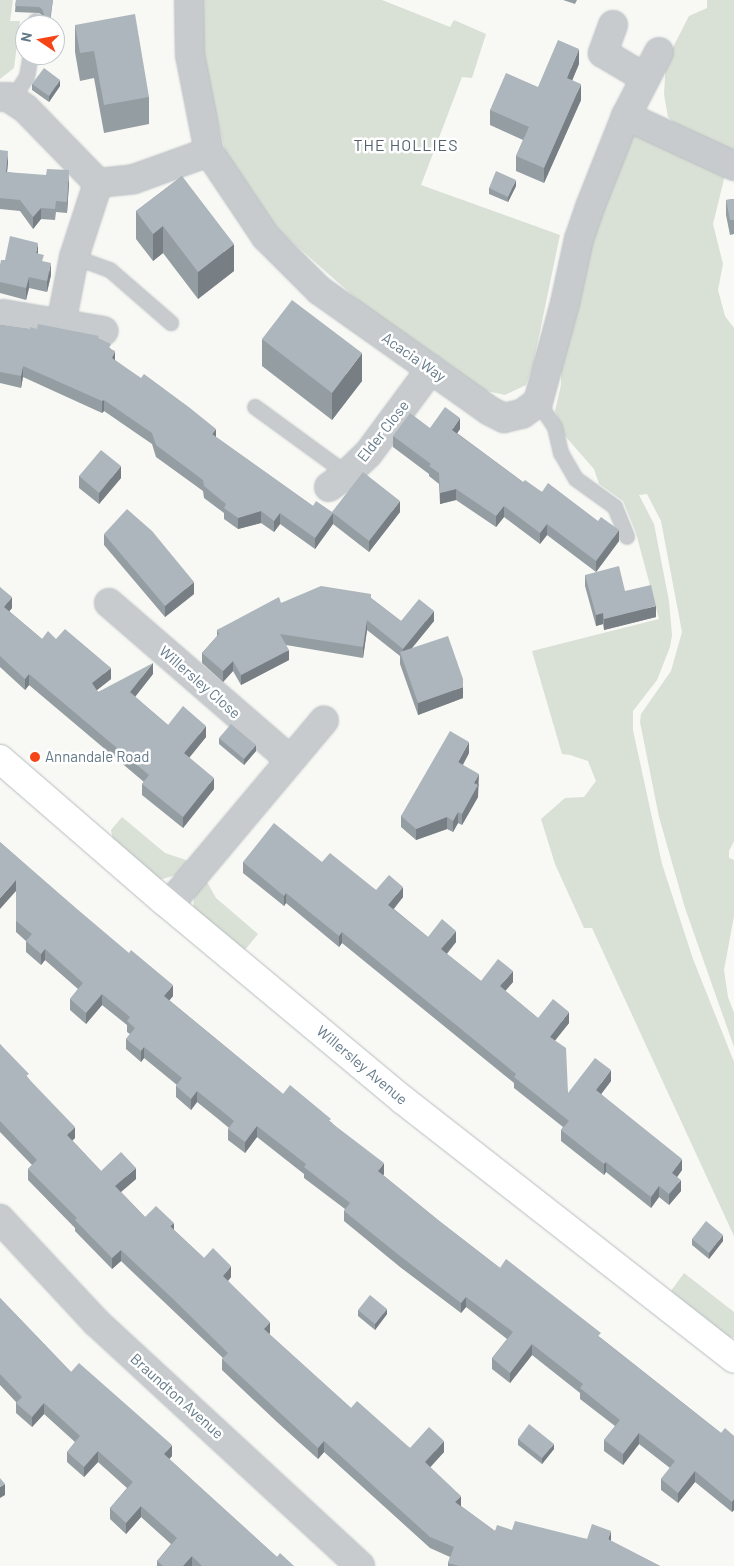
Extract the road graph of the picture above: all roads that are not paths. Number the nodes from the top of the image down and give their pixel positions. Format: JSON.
{"nodes":[{"id":1,"x":189,"y":0,"type":"edge"},
{"id":2,"x":613,"y":25,"type":"dead end"},
{"id":3,"x":659,"y":52,"type":"dead end"},
{"id":4,"x":29,"y":65,"type":"edge"},
{"id":5,"x":645,"y":78,"type":"junction"},
{"id":6,"x":6,"y":98,"type":"edge"},
{"id":7,"x":626,"y":116,"type":"junction"},
{"id":8,"x":208,"y":152,"type":"junction"},
{"id":9,"x":734,"y":166,"type":"edge"},
{"id":10,"x":98,"y":184,"type":"junction"},
{"id":11,"x":74,"y":257,"type":"junction"},
{"id":12,"x":3,"y":314,"type":"dead end"},
{"id":13,"x":171,"y":323,"type":"dead end"},
{"id":14,"x":61,"y":324,"type":"junction"},
{"id":15,"x":104,"y":332,"type":"dead end"},
{"id":16,"x":431,"y":369,"type":"junction"},
{"id":17,"x":538,"y":402,"type":"junction"},
{"id":18,"x":256,"y":407,"type":"dead end"},
{"id":19,"x":338,"y":480,"type":"joint"},
{"id":20,"x":628,"y":537,"type":"dead end"},
{"id":21,"x":109,"y":603,"type":"dead end"},
{"id":22,"x":324,"y":720,"type":"dead end"},
{"id":23,"x":0,"y":759,"type":"edge"},
{"id":24,"x":290,"y":760,"type":"junction"},
{"id":25,"x":169,"y":905,"type":"junction"},
{"id":26,"x":0,"y":1219,"type":"edge"},
{"id":27,"x":734,"y":1359,"type":"edge"},
{"id":28,"x":360,"y":1566,"type":"edge"}],
"edges":[{"from":1,"to":8,"type":"street","name":"Acacia Way"},
{"from":2,"to":5,"type":"street"},
{"from":3,"to":5,"type":"street"},
{"from":4,"to":6,"type":"lane"},
{"from":5,"to":7,"type":"street"},
{"from":6,"to":10,"type":"street"},
{"from":7,"to":9,"type":"street"},
{"from":7,"to":17,"type":"street"},
{"from":8,"to":10,"type":"street"},
{"from":8,"to":16,"type":"street","name":"Acacia Way"},
{"from":10,"to":11,"type":"street"},
{"from":11,"to":13,"type":"lane"},
{"from":11,"to":14,"type":"street"},
{"from":12,"to":14,"type":"street"},
{"from":14,"to":15,"type":"street"},
{"from":16,"to":17,"type":"street","name":"Acacia Way"},
{"from":16,"to":19,"type":"street","name":"Elder Close"},
{"from":17,"to":20,"type":"lane"},
{"from":18,"to":19,"type":"lane"},
{"from":21,"to":24,"type":"street","name":"Willersley Close"},
{"from":22,"to":24,"type":"street"},
{"from":23,"to":25,"type":"street","name":"Willersley Avenue"},
{"from":24,"to":25,"type":"street"},
{"from":25,"to":27,"type":"street","name":"Willersley Avenue"},
{"from":26,"to":28,"type":"street","name":"Braundton Avenue"}]}
